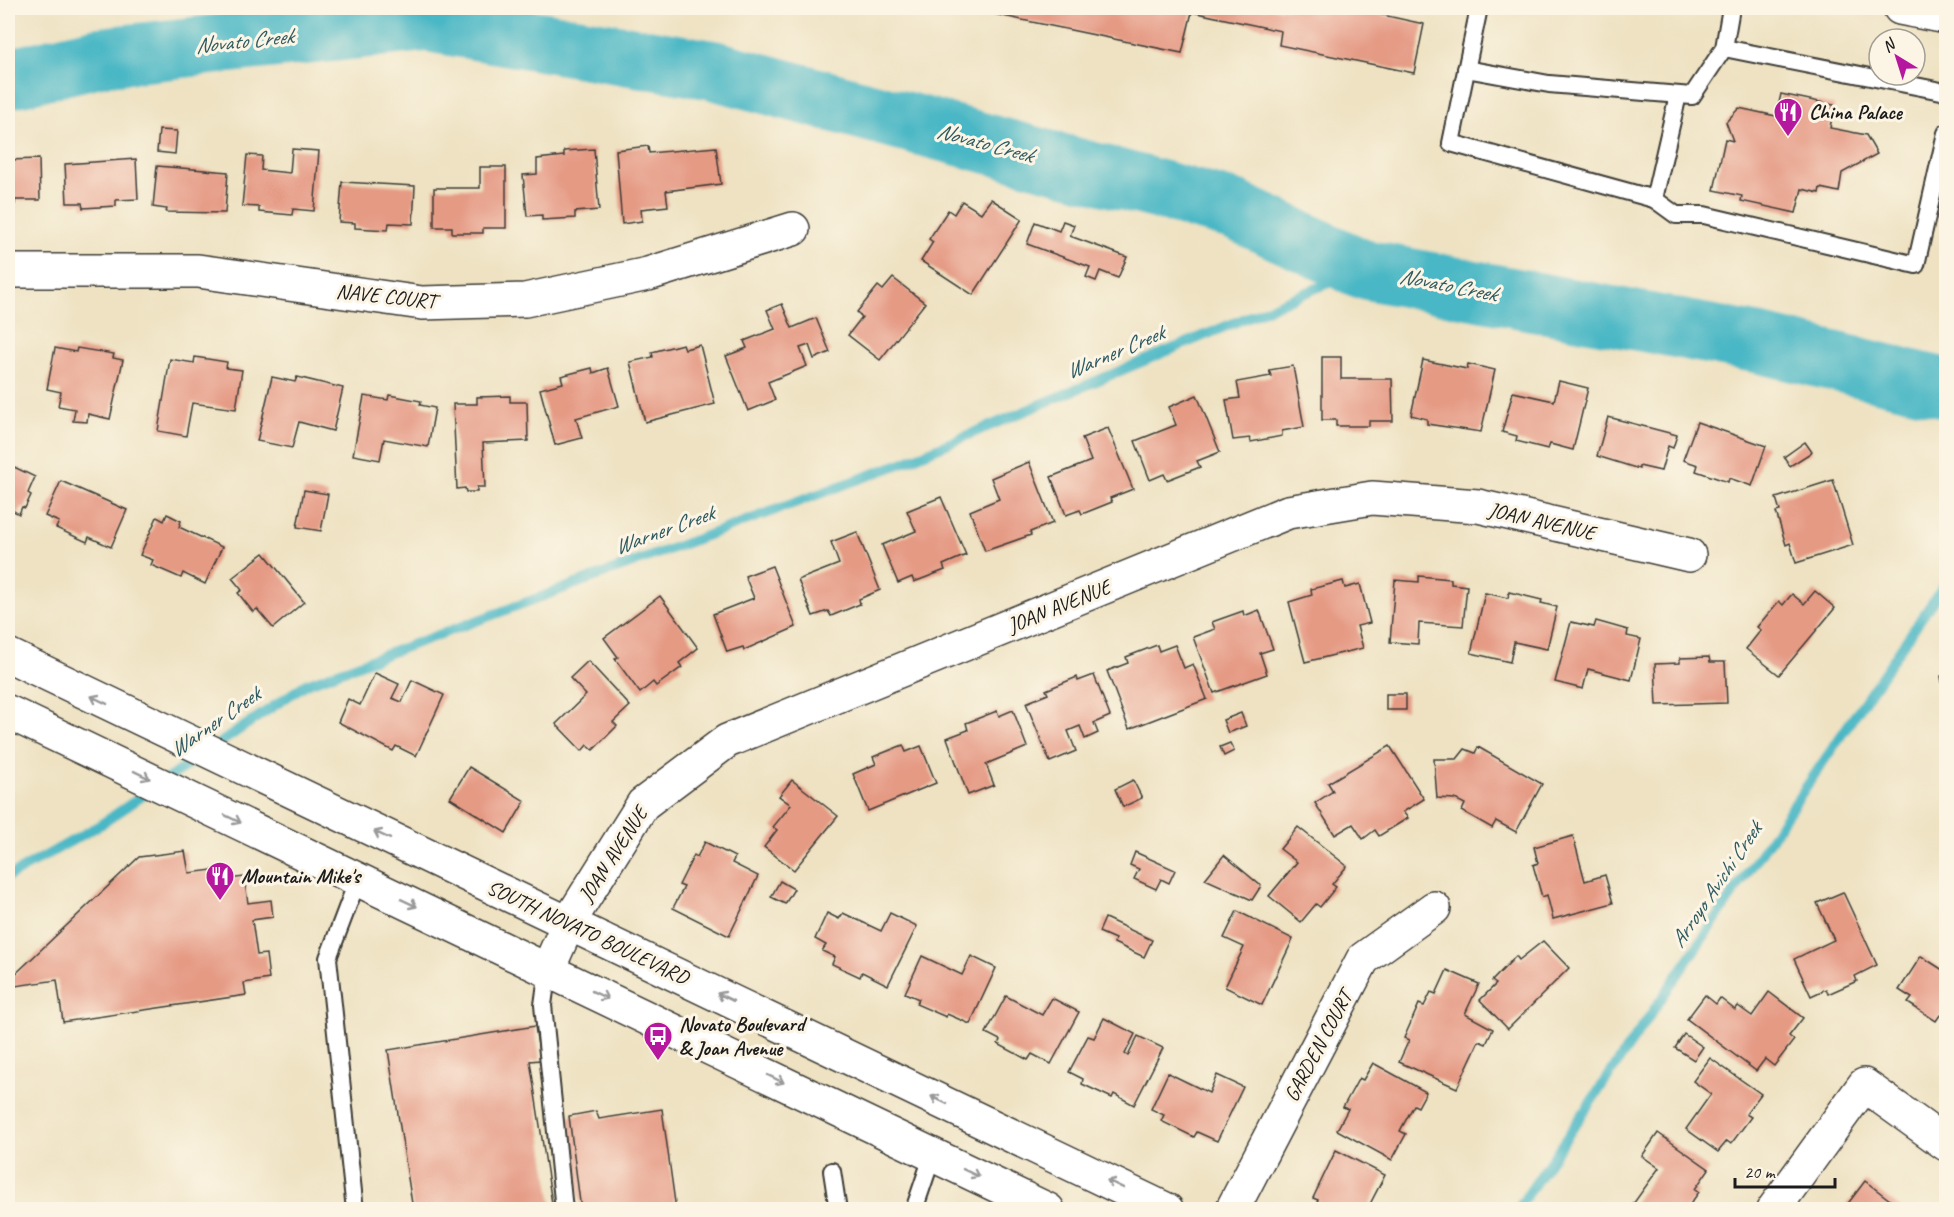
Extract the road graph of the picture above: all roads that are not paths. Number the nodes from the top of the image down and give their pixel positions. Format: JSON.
{"nodes":[{"id":1,"x":1479,"y":8,"type":"edge"},
{"id":2,"x":1731,"y":8,"type":"edge"},
{"id":3,"x":1900,"y":8,"type":"edge"},
{"id":4,"x":1947,"y":17,"type":"edge"},
{"id":5,"x":1724,"y":48,"type":"junction"},
{"id":6,"x":1466,"y":69,"type":"junction"},
{"id":7,"x":1947,"y":92,"type":"edge"},
{"id":8,"x":1678,"y":95,"type":"junction"},
{"id":9,"x":1947,"y":133,"type":"edge"},
{"id":10,"x":1654,"y":199,"type":"junction"},
{"id":11,"x":793,"y":229,"type":"dead end"},
{"id":12,"x":8,"y":271,"type":"edge"},
{"id":13,"x":1689,"y":555,"type":"dead end"},
{"id":14,"x":8,"y":655,"type":"edge"},
{"id":15,"x":8,"y":712,"type":"edge"},
{"id":16,"x":358,"y":879,"type":"junction"},
{"id":17,"x":1434,"y":908,"type":"dead end"},
{"id":18,"x":568,"y":922,"type":"junction"},
{"id":19,"x":548,"y":969,"type":"junction"},
{"id":20,"x":1947,"y":1144,"type":"edge"},
{"id":21,"x":933,"y":1154,"type":"junction"},
{"id":22,"x":832,"y":1171,"type":"dead end"},
{"id":23,"x":355,"y":1209,"type":"edge"},
{"id":24,"x":564,"y":1209,"type":"edge"},
{"id":25,"x":838,"y":1209,"type":"edge"},
{"id":26,"x":914,"y":1209,"type":"edge"},
{"id":27,"x":1045,"y":1209,"type":"edge"},
{"id":28,"x":1167,"y":1209,"type":"edge"},
{"id":29,"x":1232,"y":1209,"type":"edge"},
{"id":30,"x":1773,"y":1209,"type":"edge"}],
"edges":[{"from":1,"to":6,"type":"lane"},
{"from":2,"to":5,"type":"lane"},
{"from":3,"to":4,"type":"street"},
{"from":5,"to":7,"type":"lane"},
{"from":5,"to":8,"type":"lane"},
{"from":6,"to":8,"type":"lane"},
{"from":6,"to":10,"type":"lane"},
{"from":8,"to":10,"type":"lane"},
{"from":9,"to":10,"type":"lane"},
{"from":11,"to":12,"type":"street","name":"NAVE COURT"},
{"from":13,"to":18,"type":"street","name":"JOAN AVENUE"},
{"from":18,"to":14,"type":"street","name":"SOUTH NOVATO BOULEVARD","one_way":true},
{"from":15,"to":16,"type":"street","one_way":true},
{"from":16,"to":19,"type":"street","one_way":true},
{"from":16,"to":23,"type":"lane"},
{"from":17,"to":29,"type":"street","name":"GARDEN COURT"},
{"from":18,"to":19,"type":"street","name":"JOAN AVENUE"},
{"from":28,"to":18,"type":"street","name":"SOUTH NOVATO BOULEVARD","one_way":true},
{"from":19,"to":21,"type":"street","one_way":true},
{"from":19,"to":24,"type":"lane"},
{"from":20,"to":30,"type":"street"},
{"from":21,"to":26,"type":"lane"},
{"from":21,"to":27,"type":"street","one_way":true},
{"from":22,"to":25,"type":"lane"}]}
